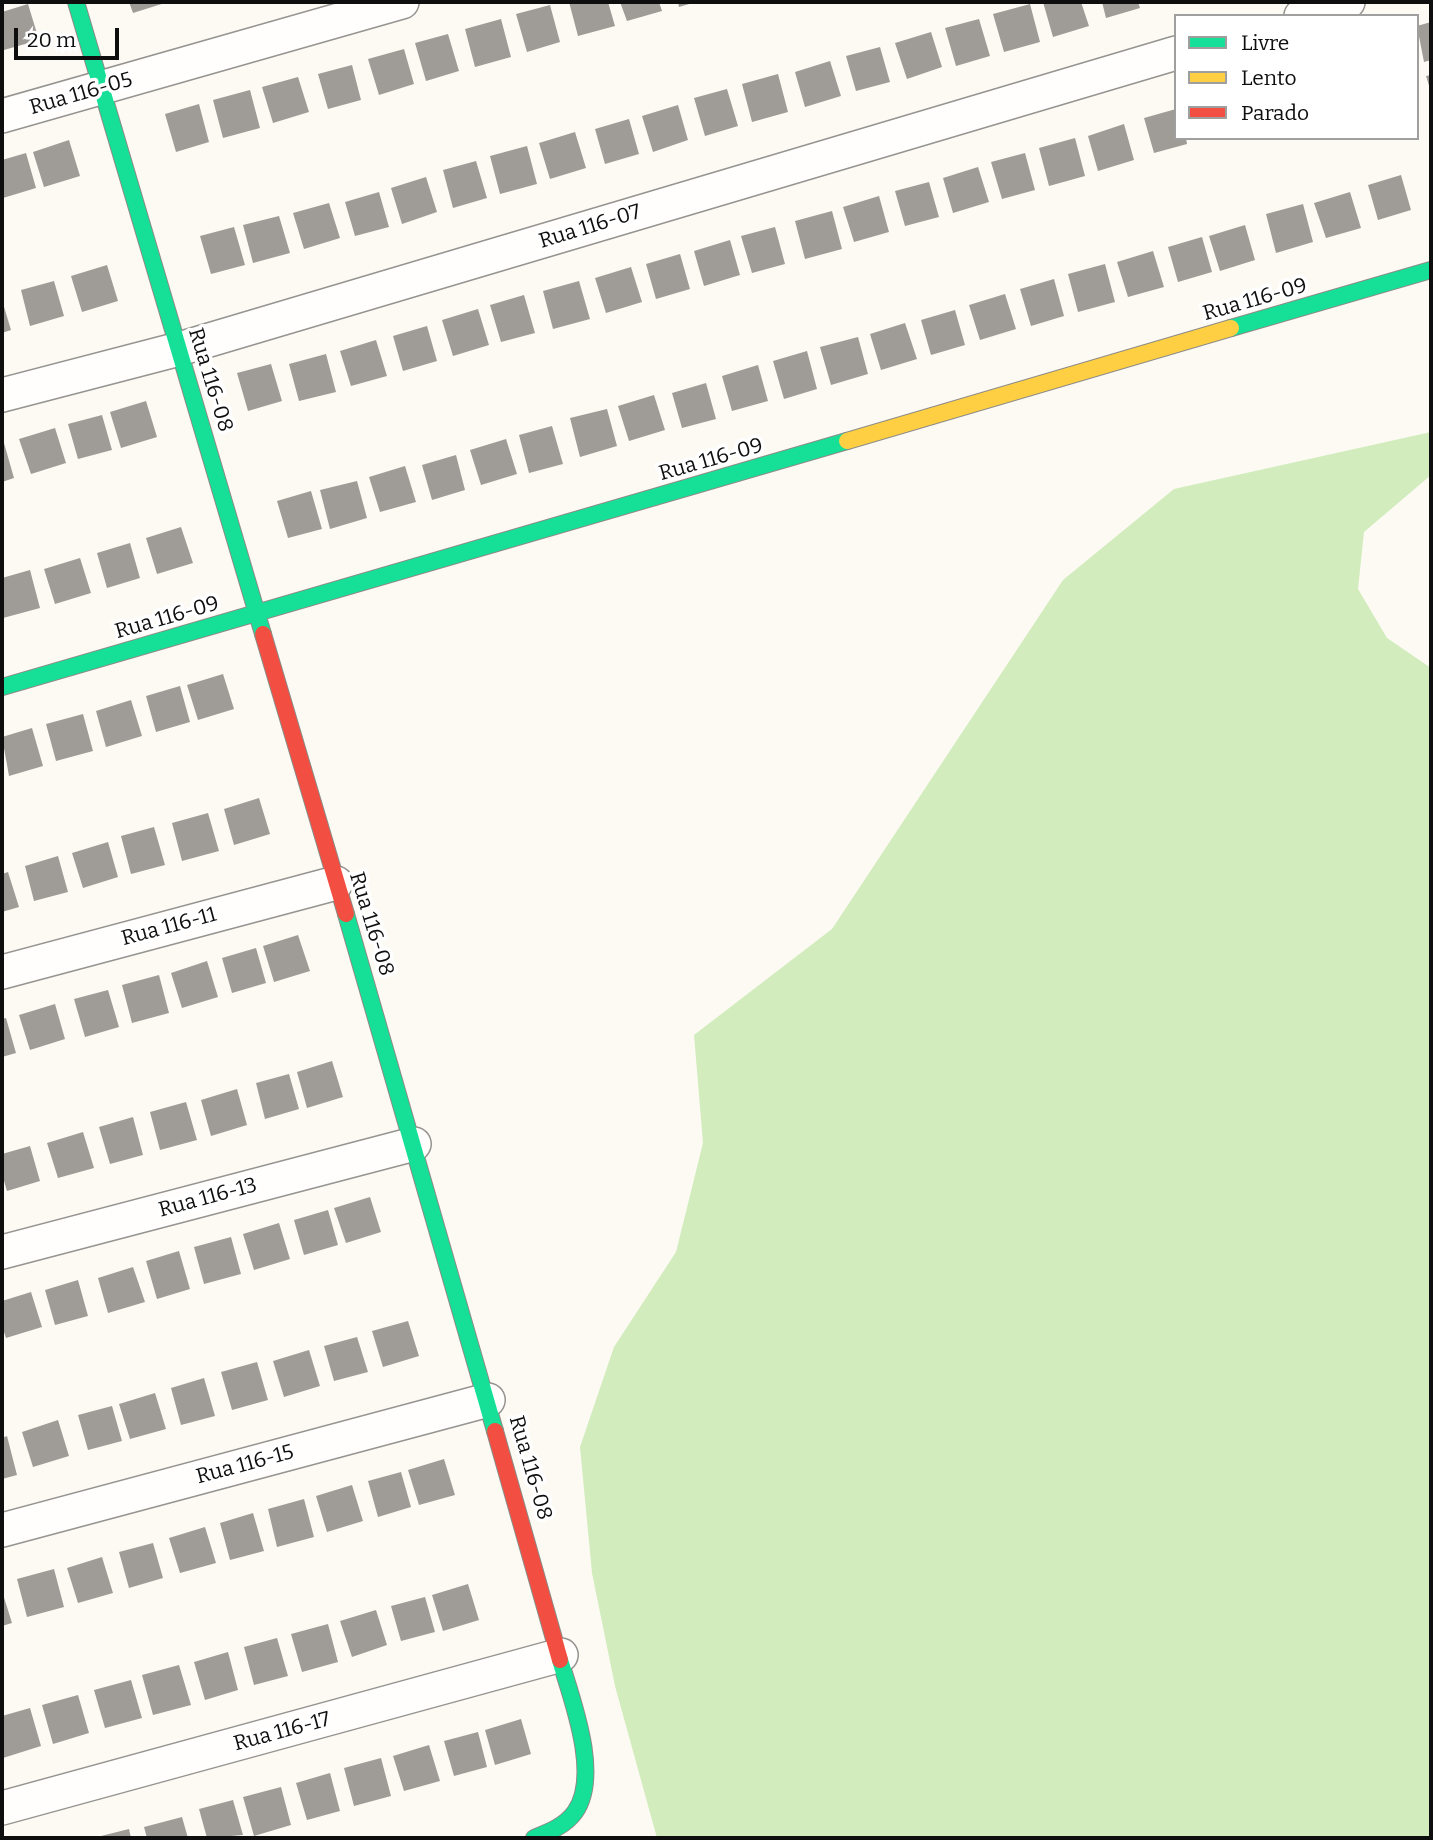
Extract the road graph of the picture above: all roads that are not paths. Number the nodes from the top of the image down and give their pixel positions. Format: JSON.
{"nodes":[{"id":1,"x":76,"y":2,"type":"edge"},
{"id":2,"x":402,"y":2,"type":"edge"},
{"id":3,"x":1348,"y":2,"type":"edge"},
{"id":4,"x":1308,"y":14,"type":"edge"},
{"id":5,"x":1174,"y":54,"type":"edge"},
{"id":6,"x":101,"y":88,"type":"junction"},
{"id":7,"x":2,"y":116,"type":"edge"},
{"id":8,"x":1431,"y":270,"type":"edge"},
{"id":9,"x":179,"y":349,"type":"junction"},
{"id":10,"x":2,"y":395,"type":"edge"},
{"id":11,"x":258,"y":614,"type":"junction"},
{"id":12,"x":2,"y":687,"type":"edge"},
{"id":13,"x":336,"y":883,"type":"junction"},
{"id":14,"x":2,"y":972,"type":"edge"},
{"id":15,"x":414,"y":1144,"type":"junction"},
{"id":16,"x":2,"y":1252,"type":"edge"},
{"id":17,"x":488,"y":1401,"type":"junction"},
{"id":18,"x":2,"y":1530,"type":"edge"},
{"id":19,"x":561,"y":1655,"type":"junction"},
{"id":20,"x":2,"y":1808,"type":"edge"},
{"id":21,"x":534,"y":1838,"type":"edge"}],
"edges":[{"from":1,"to":6,"type":"street","name":"Rua 116-08"},
{"from":2,"to":6,"type":"street","name":"Rua 116-05"},
{"from":3,"to":4,"type":"street"},
{"from":5,"to":9,"type":"street","name":"Rua 116-07"},
{"from":6,"to":7,"type":"street","name":"Rua 116-05"},
{"from":6,"to":9,"type":"street","name":"Rua 116-08"},
{"from":8,"to":11,"type":"street","name":"Rua 116-09"},
{"from":9,"to":10,"type":"street","name":"Rua 116-07"},
{"from":9,"to":11,"type":"street","name":"Rua 116-08"},
{"from":11,"to":12,"type":"street","name":"Rua 116-09"},
{"from":11,"to":13,"type":"street","name":"Rua 116-08"},
{"from":13,"to":14,"type":"street","name":"Rua 116-11"},
{"from":13,"to":15,"type":"street","name":"Rua 116-08"},
{"from":15,"to":16,"type":"street","name":"Rua 116-13"},
{"from":15,"to":17,"type":"street","name":"Rua 116-08"},
{"from":17,"to":18,"type":"street","name":"Rua 116-15"},
{"from":17,"to":19,"type":"street","name":"Rua 116-08"},
{"from":19,"to":20,"type":"street","name":"Rua 116-17"},
{"from":19,"to":21,"type":"street","name":"Rua 116-08"}]}
